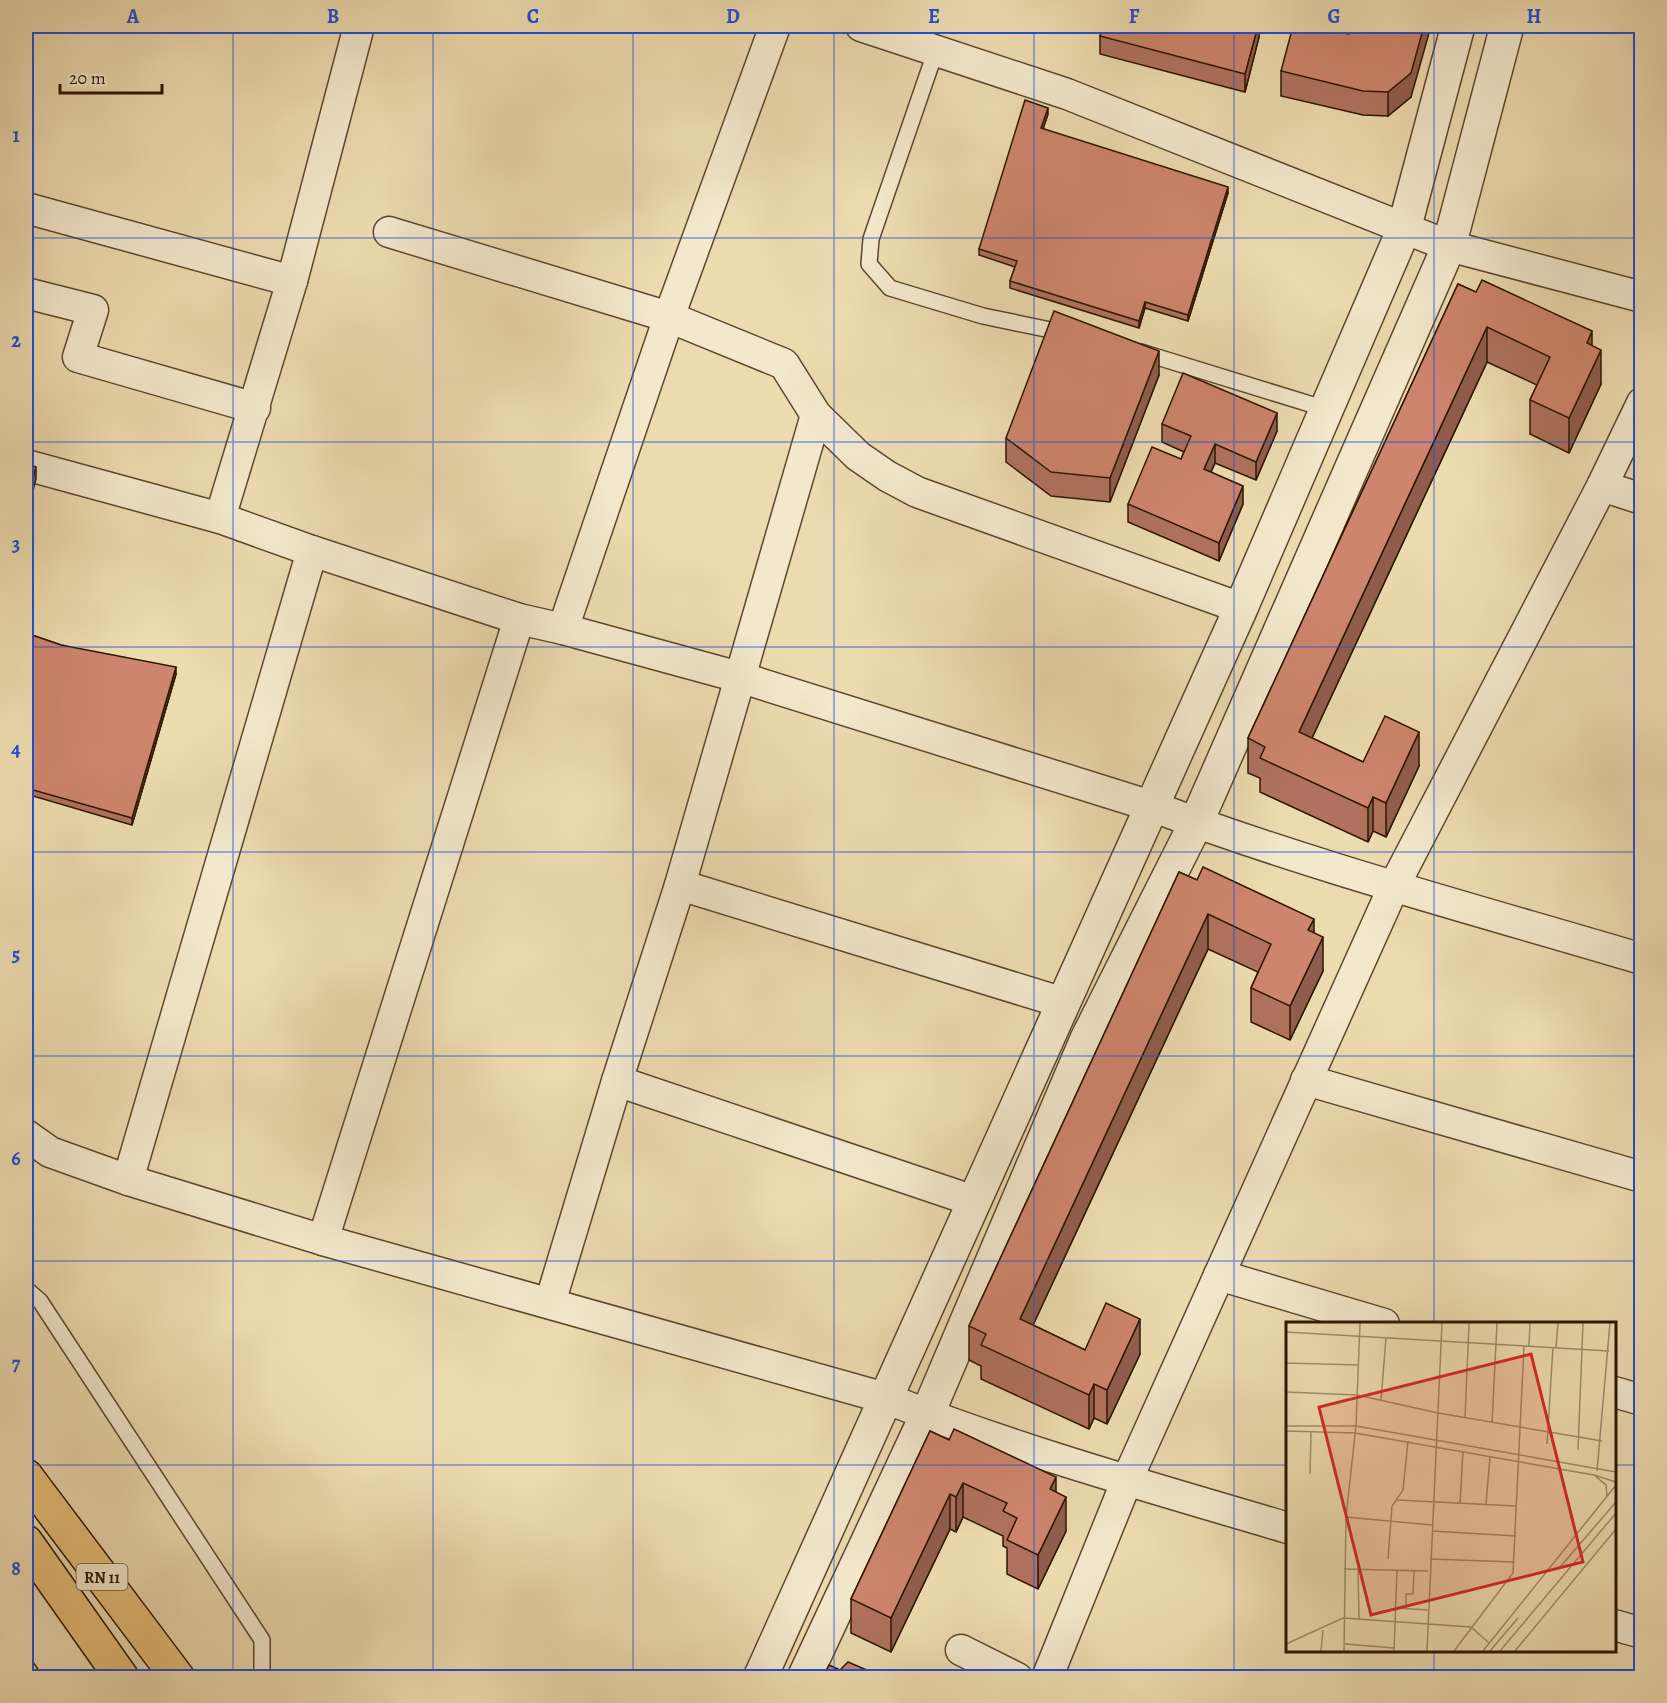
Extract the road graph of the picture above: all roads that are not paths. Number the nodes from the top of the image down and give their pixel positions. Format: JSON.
{"nodes":[{"id":1,"x":358,"y":26,"type":"edge"},
{"id":2,"x":775,"y":26,"type":"edge"},
{"id":3,"x":861,"y":26,"type":"edge"},
{"id":4,"x":1458,"y":26,"type":"edge"},
{"id":5,"x":1507,"y":26,"type":"edge"},
{"id":6,"x":936,"y":50,"type":"junction"},
{"id":7,"x":26,"y":208,"type":"edge"},
{"id":8,"x":1404,"y":229,"type":"junction"},
{"id":9,"x":389,"y":232,"type":"dead end"},
{"id":10,"x":1449,"y":246,"type":"junction"},
{"id":11,"x":292,"y":280,"type":"junction"},
{"id":12,"x":26,"y":293,"type":"edge"},
{"id":13,"x":1641,"y":297,"type":"edge"},
{"id":14,"x":669,"y":317,"type":"junction"},
{"id":15,"x":1083,"y":336,"type":"edge"},
{"id":16,"x":1128,"y":348,"type":"edge"},
{"id":17,"x":1641,"y":403,"type":"edge"},
{"id":18,"x":255,"y":408,"type":"junction"},
{"id":19,"x":1326,"y":409,"type":"junction"},
{"id":20,"x":816,"y":415,"type":"junction"},
{"id":21,"x":26,"y":465,"type":"edge"},
{"id":22,"x":1602,"y":486,"type":"junction"},
{"id":23,"x":1641,"y":499,"type":"edge"},
{"id":24,"x":220,"y":518,"type":"junction"},
{"id":25,"x":312,"y":551,"type":"junction"},
{"id":26,"x":1241,"y":608,"type":"junction"},
{"id":27,"x":519,"y":619,"type":"junction"},
{"id":28,"x":563,"y":629,"type":"junction"},
{"id":29,"x":739,"y":677,"type":"junction"},
{"id":30,"x":1151,"y":806,"type":"junction"},
{"id":31,"x":1197,"y":823,"type":"junction"},
{"id":32,"x":680,"y":885,"type":"junction"},
{"id":33,"x":1394,"y":886,"type":"junction"},
{"id":34,"x":1641,"y":959,"type":"edge"},
{"id":35,"x":1064,"y":1003,"type":"junction"},
{"id":36,"x":1306,"y":1080,"type":"junction"},
{"id":37,"x":617,"y":1081,"type":"junction"},
{"id":38,"x":26,"y":1135,"type":"edge"},
{"id":39,"x":1641,"y":1177,"type":"edge"},
{"id":40,"x":128,"y":1180,"type":"junction"},
{"id":41,"x":974,"y":1201,"type":"junction"},
{"id":42,"x":323,"y":1240,"type":"junction"},
{"id":43,"x":1219,"y":1275,"type":"junction"},
{"id":44,"x":26,"y":1289,"type":"edge"},
{"id":45,"x":550,"y":1303,"type":"junction"},
{"id":46,"x":1381,"y":1322,"type":"edge"},
{"id":47,"x":1616,"y":1393,"type":"edge"},
{"id":48,"x":885,"y":1398,"type":"junction"},
{"id":49,"x":1641,"y":1400,"type":"edge"},
{"id":50,"x":927,"y":1415,"type":"junction"},
{"id":51,"x":26,"y":1476,"type":"edge"},
{"id":52,"x":1128,"y":1480,"type":"junction"},
{"id":53,"x":1286,"y":1528,"type":"edge"},
{"id":54,"x":26,"y":1542,"type":"edge"},
{"id":55,"x":1616,"y":1626,"type":"edge"},
{"id":56,"x":1641,"y":1633,"type":"edge"},
{"id":57,"x":961,"y":1650,"type":"dead end"},
{"id":58,"x":122,"y":1677,"type":"edge"},
{"id":59,"x":178,"y":1677,"type":"edge"},
{"id":60,"x":262,"y":1677,"type":"edge"},
{"id":61,"x":760,"y":1677,"type":"edge"},
{"id":62,"x":804,"y":1677,"type":"edge"},
{"id":63,"x":1017,"y":1677,"type":"edge"},
{"id":64,"x":1047,"y":1677,"type":"edge"}],
"edges":[{"from":1,"to":11,"type":"street"},
{"from":2,"to":14,"type":"street"},
{"from":3,"to":6,"type":"street"},
{"from":4,"to":8,"type":"street"},
{"from":5,"to":10,"type":"street"},
{"from":6,"to":8,"type":"street"},
{"from":6,"to":15,"type":"lane"},
{"from":7,"to":11,"type":"street"},
{"from":8,"to":10,"type":"street"},
{"from":8,"to":19,"type":"street"},
{"from":9,"to":14,"type":"street"},
{"from":10,"to":13,"type":"street"},
{"from":10,"to":31,"type":"street"},
{"from":11,"to":18,"type":"street"},
{"from":12,"to":18,"type":"street"},
{"from":14,"to":20,"type":"street"},
{"from":14,"to":28,"type":"street"},
{"from":16,"to":19,"type":"lane"},
{"from":17,"to":22,"type":"street"},
{"from":18,"to":24,"type":"street"},
{"from":19,"to":26,"type":"street"},
{"from":20,"to":26,"type":"street"},
{"from":20,"to":29,"type":"street"},
{"from":21,"to":24,"type":"street"},
{"from":22,"to":23,"type":"street"},
{"from":22,"to":33,"type":"street"},
{"from":24,"to":25,"type":"street"},
{"from":25,"to":27,"type":"street"},
{"from":25,"to":40,"type":"street"},
{"from":26,"to":30,"type":"street"},
{"from":27,"to":28,"type":"street"},
{"from":27,"to":42,"type":"street"},
{"from":28,"to":29,"type":"street"},
{"from":29,"to":30,"type":"street"},
{"from":29,"to":32,"type":"street"},
{"from":30,"to":31,"type":"street"},
{"from":30,"to":35,"type":"street"},
{"from":31,"to":33,"type":"street"},
{"from":31,"to":50,"type":"street"},
{"from":32,"to":35,"type":"street"},
{"from":32,"to":37,"type":"street"},
{"from":33,"to":34,"type":"street"},
{"from":33,"to":36,"type":"street"},
{"from":35,"to":41,"type":"street"},
{"from":36,"to":39,"type":"street"},
{"from":36,"to":43,"type":"street"},
{"from":37,"to":41,"type":"street"},
{"from":37,"to":45,"type":"street"},
{"from":38,"to":40,"type":"street"},
{"from":40,"to":42,"type":"street"},
{"from":41,"to":48,"type":"street"},
{"from":42,"to":45,"type":"street"},
{"from":43,"to":46,"type":"street"},
{"from":43,"to":52,"type":"street"},
{"from":44,"to":60,"type":"lane"},
{"from":45,"to":48,"type":"street"},
{"from":47,"to":49,"type":"street"},
{"from":48,"to":50,"type":"street"},
{"from":48,"to":61,"type":"street"},
{"from":50,"to":52,"type":"street"},
{"from":50,"to":62,"type":"street"},
{"from":51,"to":59,"type":"highway","number":"RN 11"},
{"from":52,"to":53,"type":"street"},
{"from":52,"to":64,"type":"street"},
{"from":54,"to":58,"type":"highway","number":"RN 11"},
{"from":55,"to":56,"type":"street"},
{"from":57,"to":63,"type":"street"}]}
